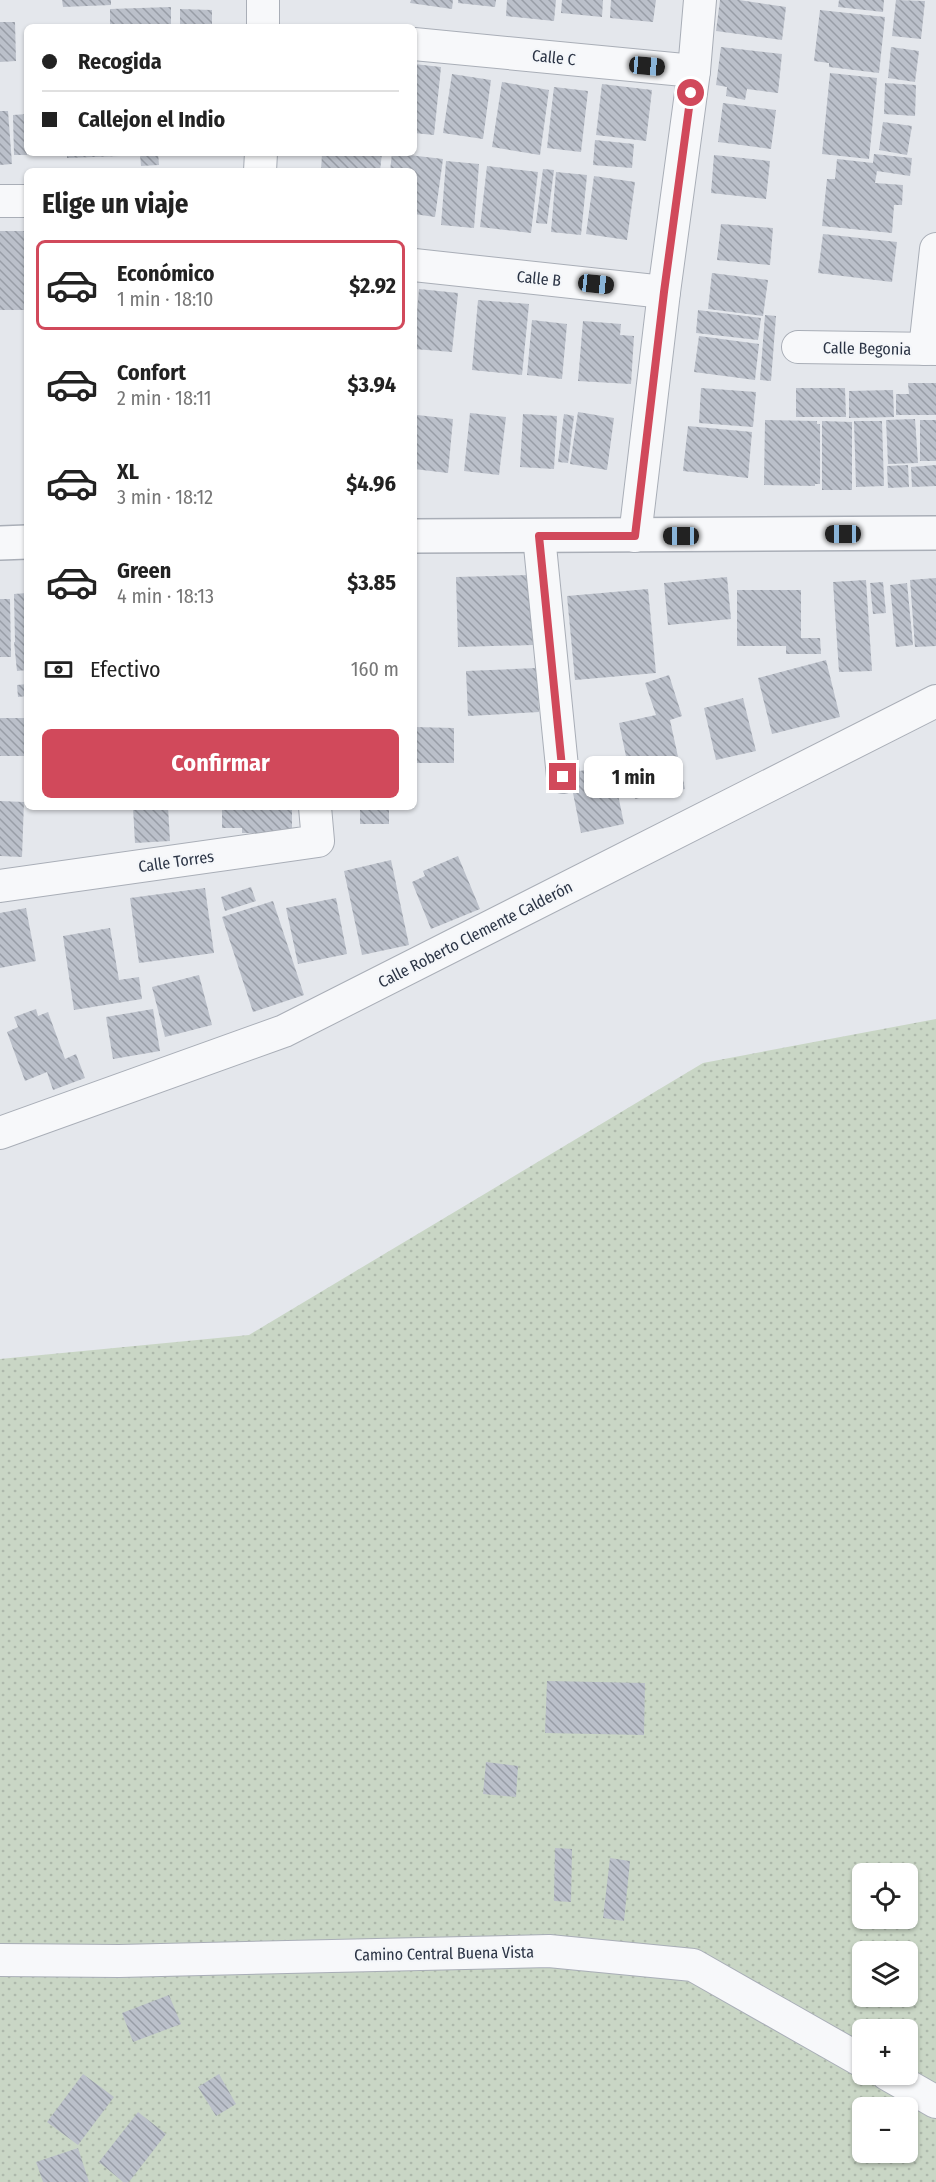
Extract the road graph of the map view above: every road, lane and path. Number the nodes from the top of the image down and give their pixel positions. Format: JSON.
{"nodes":[{"id":1,"x":263,"y":0,"type":"edge"},
{"id":2,"x":700,"y":0,"type":"edge"},
{"id":3,"x":263,"y":24,"type":"edge"},
{"id":4,"x":417,"y":44,"type":"edge"},
{"id":5,"x":694,"y":71,"type":"junction"},
{"id":6,"x":0,"y":201,"type":"edge"},
{"id":7,"x":24,"y":201,"type":"edge"},
{"id":8,"x":936,"y":249,"type":"edge"},
{"id":9,"x":417,"y":265,"type":"edge"},
{"id":10,"x":664,"y":292,"type":"junction"},
{"id":11,"x":798,"y":347,"type":"dead end"},
{"id":12,"x":931,"y":349,"type":"edge"},
{"id":13,"x":936,"y":533,"type":"edge"},
{"id":14,"x":417,"y":536,"type":"edge"},
{"id":15,"x":539,"y":536,"type":"junction"},
{"id":16,"x":635,"y":536,"type":"junction"},
{"id":17,"x":24,"y":542,"type":"edge"},
{"id":18,"x":0,"y":543,"type":"edge"},
{"id":19,"x":936,"y":701,"type":"edge"},
{"id":20,"x":563,"y":777,"type":"dead end"},
{"id":21,"x":315,"y":810,"type":"edge"},
{"id":22,"x":0,"y":886,"type":"edge"},
{"id":23,"x":0,"y":1133,"type":"edge"},
{"id":24,"x":0,"y":1960,"type":"edge"},
{"id":25,"x":852,"y":2055,"type":"edge"},
{"id":26,"x":906,"y":2085,"type":"edge"},
{"id":27,"x":936,"y":2102,"type":"edge"}],
"edges":[{"from":1,"to":3,"type":"street"},
{"from":2,"to":5,"type":"street"},
{"from":4,"to":5,"type":"street","name":"Calle C"},
{"from":5,"to":10,"type":"street"},
{"from":6,"to":7,"type":"street"},
{"from":8,"to":12,"type":"street"},
{"from":9,"to":10,"type":"street","name":"Calle B"},
{"from":10,"to":16,"type":"street"},
{"from":11,"to":12,"type":"street","name":"Calle Begonia"},
{"from":13,"to":16,"type":"street"},
{"from":14,"to":15,"type":"street"},
{"from":15,"to":16,"type":"street"},
{"from":15,"to":20,"type":"street"},
{"from":17,"to":18,"type":"street"},
{"from":19,"to":23,"type":"street","name":"Calle Roberto Clemente Calderón"},
{"from":21,"to":22,"type":"street","name":"Calle Torres"},
{"from":24,"to":25,"type":"street","name":"Camino Central Buena Vista"},
{"from":26,"to":27,"type":"street"}]}
